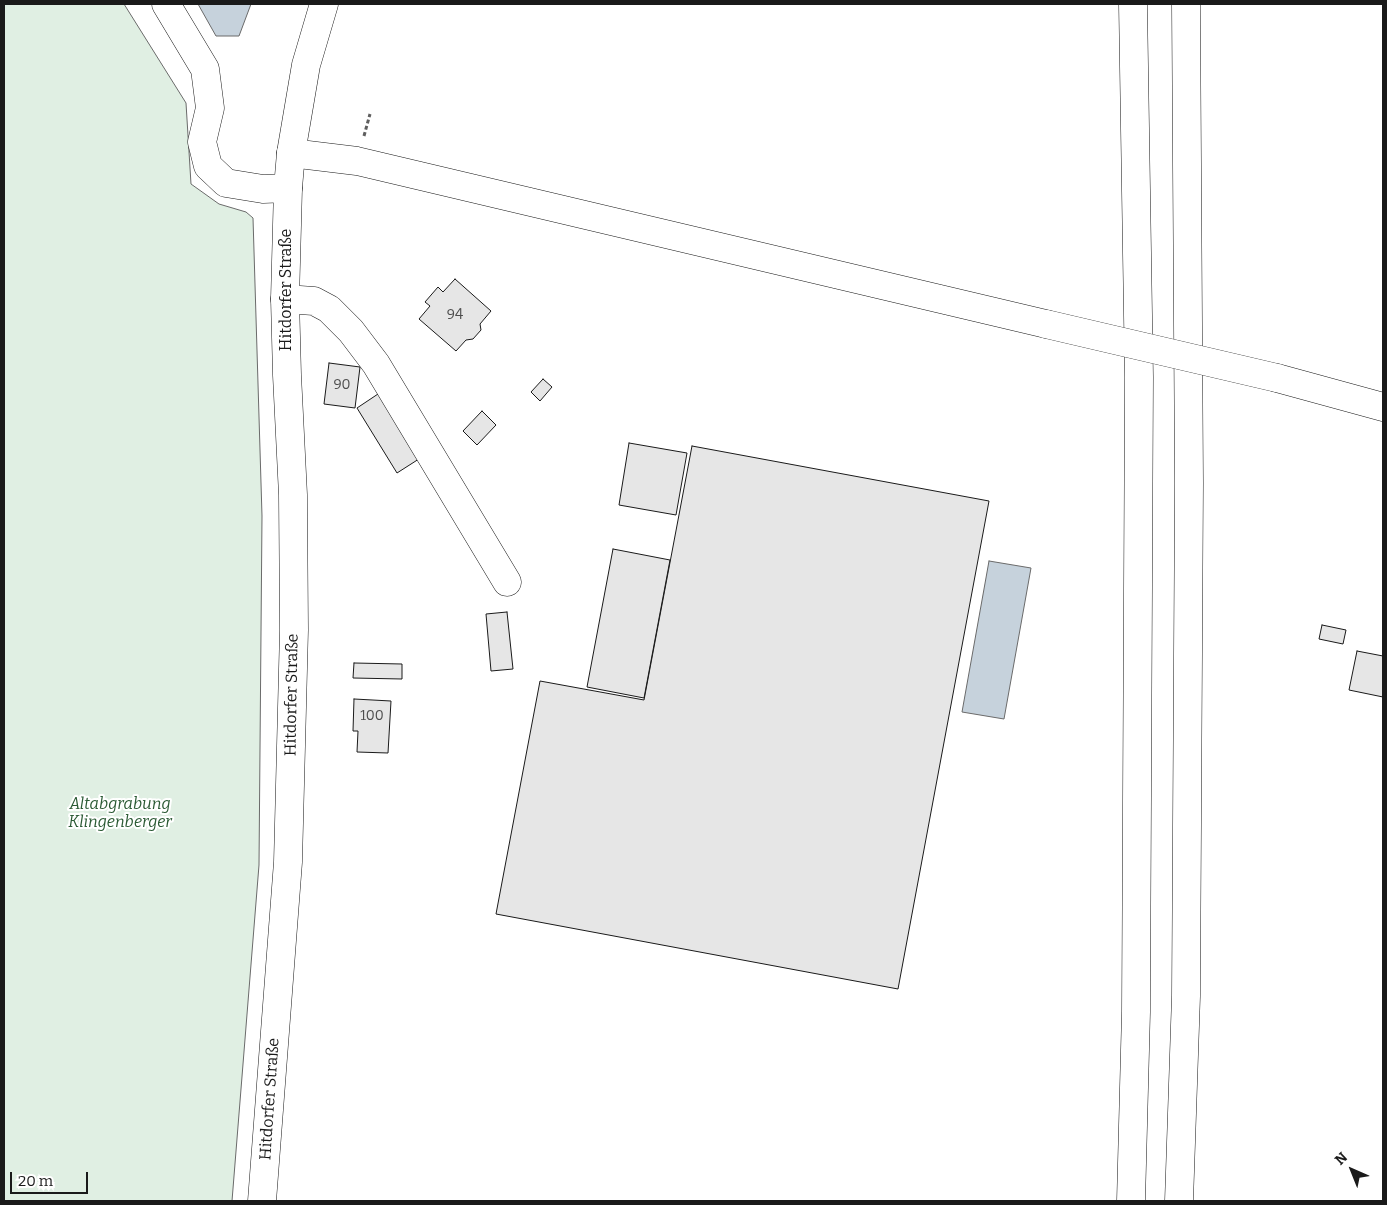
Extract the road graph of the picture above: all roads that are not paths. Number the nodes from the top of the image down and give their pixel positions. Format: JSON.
{"nodes":[{"id":1,"x":166,"y":4,"type":"edge"},
{"id":2,"x":324,"y":4,"type":"edge"},
{"id":3,"x":1133,"y":4,"type":"edge"},
{"id":4,"x":1186,"y":4,"type":"edge"},
{"id":5,"x":291,"y":153,"type":"junction"},
{"id":6,"x":288,"y":188,"type":"junction"},
{"id":7,"x":285,"y":299,"type":"junction"},
{"id":8,"x":1383,"y":407,"type":"edge"},
{"id":9,"x":507,"y":582,"type":"dead end"},
{"id":10,"x":262,"y":1201,"type":"edge"},
{"id":11,"x":1131,"y":1201,"type":"edge"},
{"id":12,"x":1179,"y":1201,"type":"edge"}],
"edges":[{"from":1,"to":6,"type":"main road"},
{"from":2,"to":5,"type":"main road","name":"Hitdorfer Straße"},
{"from":3,"to":11,"type":"main road"},
{"from":4,"to":12,"type":"main road"},
{"from":5,"to":6,"type":"main road","name":"Hitdorfer Straße"},
{"from":5,"to":8,"type":"main road","bridge":true},
{"from":6,"to":7,"type":"main road","name":"Hitdorfer Straße"},
{"from":7,"to":9,"type":"main road"},
{"from":7,"to":10,"type":"main road","name":"Hitdorfer Straße"}]}
